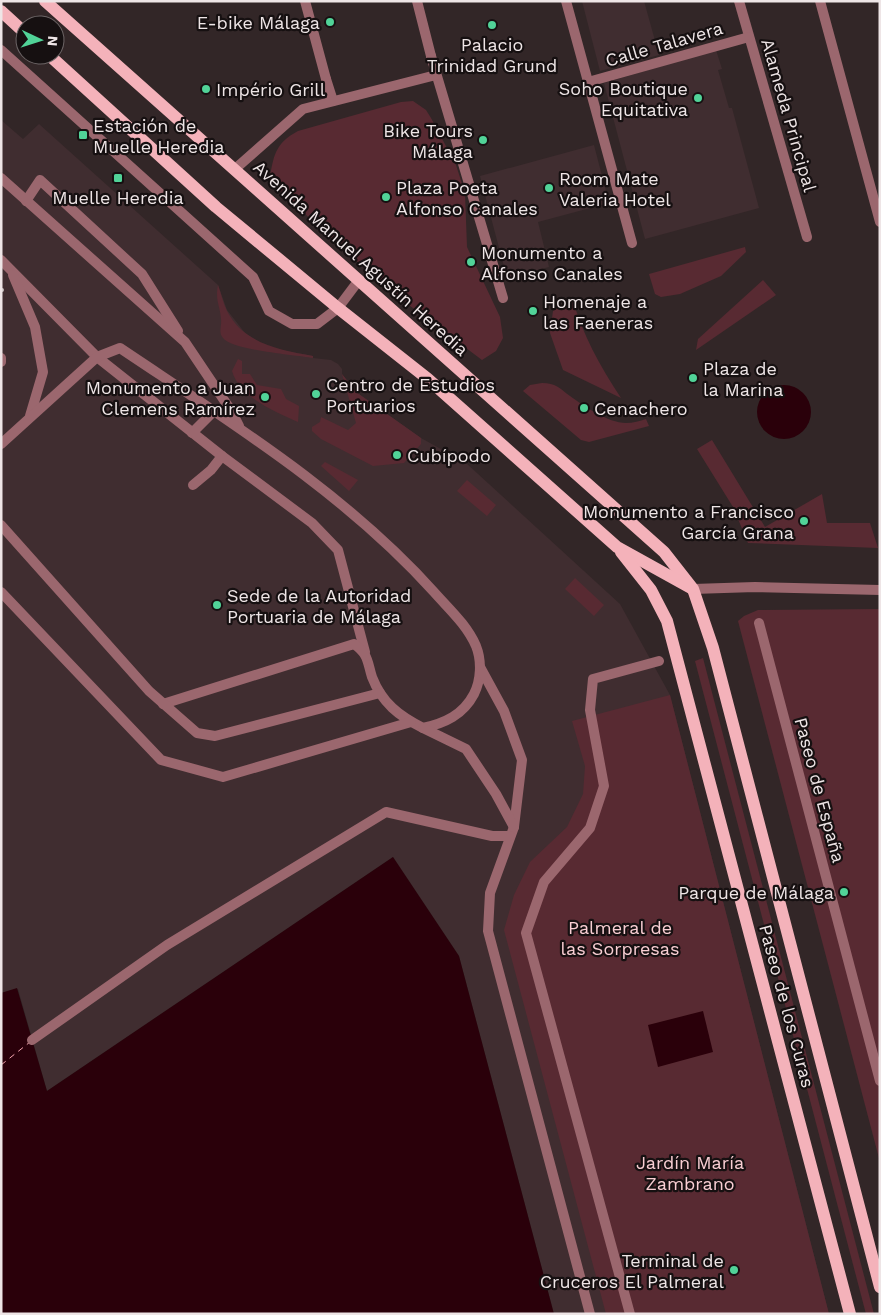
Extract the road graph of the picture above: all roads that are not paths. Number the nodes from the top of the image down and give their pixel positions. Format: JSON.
{"nodes":[{"id":1,"x":45,"y":1,"type":"edge"},
{"id":2,"x":306,"y":1,"type":"edge"},
{"id":3,"x":417,"y":1,"type":"edge"},
{"id":4,"x":566,"y":1,"type":"edge"},
{"id":5,"x":739,"y":1,"type":"edge"},
{"id":6,"x":820,"y":1,"type":"edge"},
{"id":7,"x":1,"y":11,"type":"edge"},
{"id":8,"x":15,"y":24,"type":"edge"},
{"id":9,"x":749,"y":37,"type":"junction"},
{"id":10,"x":1,"y":50,"type":"edge"},
{"id":11,"x":60,"y":65,"type":"edge"},
{"id":12,"x":436,"y":75,"type":"junction"},
{"id":13,"x":588,"y":82,"type":"junction"},
{"id":14,"x":333,"y":101,"type":"junction"},
{"id":15,"x":235,"y":169,"type":"junction"},
{"id":16,"x":1,"y":178,"type":"edge"},
{"id":17,"x":26,"y":201,"type":"junction"},
{"id":18,"x":880,"y":222,"type":"edge"},
{"id":19,"x":807,"y":237,"type":"dead end"},
{"id":20,"x":632,"y":243,"type":"dead end"},
{"id":21,"x":1,"y":260,"type":"edge"},
{"id":22,"x":11,"y":270,"type":"junction"},
{"id":23,"x":359,"y":280,"type":"junction"},
{"id":24,"x":503,"y":298,"type":"dead end"},
{"id":25,"x":338,"y":308,"type":"junction"},
{"id":26,"x":185,"y":342,"type":"junction"},
{"id":27,"x":97,"y":357,"type":"junction"},
{"id":28,"x":1,"y":358,"type":"edge"},
{"id":29,"x":1,"y":362,"type":"edge"},
{"id":30,"x":214,"y":411,"type":"junction"},
{"id":31,"x":30,"y":416,"type":"junction"},
{"id":32,"x":239,"y":427,"type":"junction"},
{"id":33,"x":192,"y":432,"type":"junction"},
{"id":34,"x":1,"y":444,"type":"edge"},
{"id":35,"x":222,"y":456,"type":"junction"},
{"id":36,"x":193,"y":485,"type":"dead end"},
{"id":37,"x":1,"y":525,"type":"edge"},
{"id":38,"x":617,"y":547,"type":"junction"},
{"id":39,"x":693,"y":589,"type":"junction"},
{"id":40,"x":880,"y":590,"type":"edge"},
{"id":41,"x":1,"y":592,"type":"edge"},
{"id":42,"x":758,"y":623,"type":"dead end"},
{"id":43,"x":365,"y":652,"type":"junction"},
{"id":44,"x":659,"y":661,"type":"dead end"},
{"id":45,"x":480,"y":667,"type":"junction"},
{"id":46,"x":380,"y":693,"type":"junction"},
{"id":47,"x":163,"y":704,"type":"junction"},
{"id":48,"x":411,"y":722,"type":"junction"},
{"id":49,"x":423,"y":728,"type":"junction"},
{"id":50,"x":512,"y":832,"type":"junction"},
{"id":51,"x":32,"y":1040,"type":"dead end"},
{"id":52,"x":880,"y":1081,"type":"edge"},
{"id":53,"x":880,"y":1287,"type":"edge"},
{"id":54,"x":590,"y":1314,"type":"edge"},
{"id":55,"x":630,"y":1314,"type":"edge"},
{"id":56,"x":850,"y":1314,"type":"edge"}],
"edges":[{"from":1,"to":15,"type":"main road","name":"Avenida Manuel Agustín Heredia"},
{"from":2,"to":14,"type":"street"},
{"from":3,"to":12,"type":"street"},
{"from":4,"to":13,"type":"street"},
{"from":5,"to":9,"type":"street","name":"Alameda Principal"},
{"from":6,"to":18,"type":"street"},
{"from":7,"to":8,"type":"main road"},
{"from":9,"to":13,"type":"street","name":"Calle Talavera"},
{"from":9,"to":19,"type":"street","name":"Alameda Principal"},
{"from":10,"to":25,"type":"street"},
{"from":11,"to":25,"type":"main road"},
{"from":12,"to":14,"type":"street"},
{"from":12,"to":24,"type":"street"},
{"from":13,"to":20,"type":"street"},
{"from":14,"to":15,"type":"street"},
{"from":15,"to":23,"type":"main road","name":"Avenida Manuel Agustín Heredia"},
{"from":16,"to":17,"type":"street"},
{"from":17,"to":26,"type":"street"},
{"from":17,"to":26,"type":"street"},
{"from":21,"to":22,"type":"street"},
{"from":22,"to":27,"type":"street"},
{"from":22,"to":31,"type":"street"},
{"from":23,"to":25,"type":"street"},
{"from":23,"to":39,"type":"main road","name":"Avenida Manuel Agustín Heredia"},
{"from":25,"to":38,"type":"main road"},
{"from":26,"to":32,"type":"street"},
{"from":27,"to":30,"type":"street"},
{"from":27,"to":31,"type":"street"},
{"from":27,"to":33,"type":"street"},
{"from":28,"to":29,"type":"street"},
{"from":30,"to":32,"type":"street"},
{"from":30,"to":33,"type":"street"},
{"from":31,"to":34,"type":"street"},
{"from":32,"to":45,"type":"street"},
{"from":33,"to":35,"type":"street"},
{"from":35,"to":36,"type":"street"},
{"from":35,"to":43,"type":"street"},
{"from":37,"to":47,"type":"street"},
{"from":38,"to":39,"type":"main road"},
{"from":38,"to":56,"type":"main road","name":"Paseo de los Curas"},
{"from":39,"to":40,"type":"street"},
{"from":39,"to":53,"type":"main road","name":"Paseo de los Curas"},
{"from":41,"to":48,"type":"street"},
{"from":42,"to":52,"type":"street","name":"Paseo de España"},
{"from":43,"to":46,"type":"street"},
{"from":43,"to":47,"type":"street"},
{"from":44,"to":55,"type":"street"},
{"from":45,"to":49,"type":"street"},
{"from":45,"to":50,"type":"street"},
{"from":46,"to":47,"type":"street"},
{"from":46,"to":48,"type":"street"},
{"from":48,"to":49,"type":"street"},
{"from":49,"to":50,"type":"street"},
{"from":50,"to":51,"type":"street"},
{"from":50,"to":54,"type":"street"}]}
